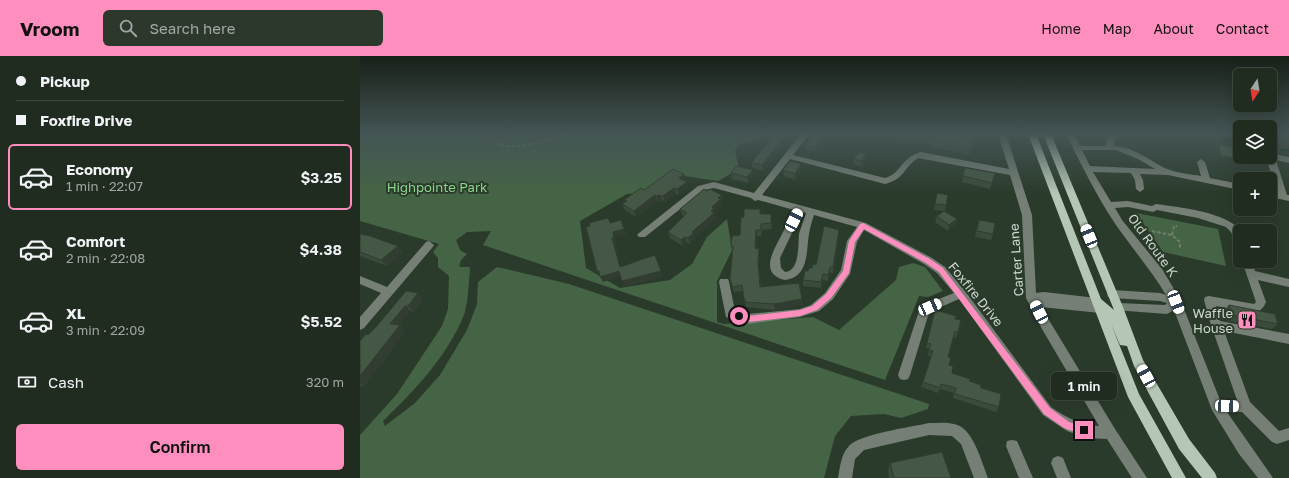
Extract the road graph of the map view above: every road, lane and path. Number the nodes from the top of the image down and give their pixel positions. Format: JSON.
{"nodes":[{"id":1,"x":1008,"y":154,"type":"edge"},
{"id":2,"x":1040,"y":154,"type":"edge"},
{"id":3,"x":1055,"y":154,"type":"edge"},
{"id":4,"x":1079,"y":154,"type":"edge"},
{"id":5,"x":1132,"y":154,"type":"edge"},
{"id":6,"x":789,"y":156,"type":"joint"},
{"id":7,"x":1277,"y":157,"type":"edge"},
{"id":8,"x":1289,"y":160,"type":"edge"},
{"id":9,"x":1201,"y":162,"type":"dead end"},
{"id":10,"x":1273,"y":164,"type":"edge"},
{"id":11,"x":1087,"y":169,"type":"junction"},
{"id":12,"x":1134,"y":171,"type":"junction"},
{"id":13,"x":1168,"y":172,"type":"junction"},
{"id":14,"x":1014,"y":174,"type":"junction"},
{"id":15,"x":1206,"y":180,"type":"junction"},
{"id":16,"x":1233,"y":186,"type":"edge"},
{"id":17,"x":1140,"y":189,"type":"dead end"},
{"id":18,"x":1286,"y":197,"type":"edge"},
{"id":19,"x":755,"y":198,"type":"junction"},
{"id":20,"x":1106,"y":202,"type":"junction"},
{"id":21,"x":800,"y":209,"type":"junction"},
{"id":22,"x":811,"y":212,"type":"junction"},
{"id":23,"x":863,"y":226,"type":"junction"},
{"id":24,"x":1177,"y":226,"type":"dead end"},
{"id":25,"x":1233,"y":228,"type":"edge"},
{"id":26,"x":1152,"y":231,"type":"dead end"},
{"id":27,"x":642,"y":235,"type":"dead end"},
{"id":28,"x":1172,"y":235,"type":"junction"},
{"id":29,"x":429,"y":245,"type":"dead end"},
{"id":30,"x":1180,"y":249,"type":"dead end"},
{"id":31,"x":1079,"y":252,"type":"junction"},
{"id":32,"x":1250,"y":268,"type":"edge"},
{"id":33,"x":1252,"y":274,"type":"junction"},
{"id":34,"x":360,"y":280,"type":"edge"},
{"id":35,"x":724,"y":282,"type":"dead end"},
{"id":36,"x":1289,"y":283,"type":"edge"},
{"id":37,"x":389,"y":292,"type":"junction"},
{"id":38,"x":960,"y":294,"type":"junction"},
{"id":39,"x":1112,"y":294,"type":"junction"},
{"id":40,"x":1032,"y":298,"type":"junction"},
{"id":41,"x":1176,"y":302,"type":"junction"},
{"id":42,"x":1099,"y":306,"type":"junction"},
{"id":43,"x":1118,"y":307,"type":"junction"},
{"id":44,"x":1216,"y":324,"type":"junction"},
{"id":45,"x":360,"y":325,"type":"edge"},
{"id":46,"x":1289,"y":338,"type":"edge"},
{"id":47,"x":1138,"y":362,"type":"junction"},
{"id":48,"x":904,"y":375,"type":"dead end"},
{"id":49,"x":1216,"y":406,"type":"junction"},
{"id":50,"x":1245,"y":406,"type":"junction"},
{"id":51,"x":1110,"y":433,"type":"junction"},
{"id":52,"x":1289,"y":434,"type":"edge"},
{"id":53,"x":1012,"y":446,"type":"dead end"},
{"id":54,"x":1058,"y":463,"type":"dead end"},
{"id":55,"x":844,"y":478,"type":"edge"},
{"id":56,"x":981,"y":478,"type":"edge"},
{"id":57,"x":1026,"y":478,"type":"edge"},
{"id":58,"x":1064,"y":478,"type":"edge"},
{"id":59,"x":1140,"y":478,"type":"edge"},
{"id":60,"x":1179,"y":478,"type":"edge"},
{"id":61,"x":1210,"y":478,"type":"edge"},
{"id":62,"x":1266,"y":478,"type":"edge"}],
"edges":[{"from":1,"to":14,"type":"street","name":"Carter Lane"},
{"from":2,"to":31,"type":"main road"},
{"from":3,"to":39,"type":"main road"},
{"from":4,"to":11,"type":"street","name":"Old Route K"},
{"from":5,"to":13,"type":"street"},
{"from":6,"to":14,"type":"street"},
{"from":6,"to":19,"type":"street"},
{"from":7,"to":8,"type":"street"},
{"from":9,"to":15,"type":"street"},
{"from":10,"to":18,"type":"street"},
{"from":11,"to":12,"type":"street"},
{"from":11,"to":20,"type":"street","name":"Old Route K"},
{"from":12,"to":13,"type":"street"},
{"from":12,"to":17,"type":"street"},
{"from":13,"to":15,"type":"street"},
{"from":14,"to":40,"type":"street","name":"Carter Lane"},
{"from":15,"to":16,"type":"street"},
{"from":19,"to":21,"type":"street","name":"Foxfire Drive"},
{"from":19,"to":27,"type":"street","name":"Foxfire Drive"},
{"from":20,"to":25,"type":"street"},
{"from":20,"to":41,"type":"street","name":"Old Route K"},
{"from":21,"to":22,"type":"street","name":"Foxfire Drive"},
{"from":21,"to":22,"type":"street"},
{"from":22,"to":23,"type":"street","name":"Foxfire Drive"},
{"from":23,"to":35,"type":"street"},
{"from":23,"to":38,"type":"street","name":"Foxfire Drive"},
{"from":24,"to":28,"type":"path"},
{"from":26,"to":28,"type":"path"},
{"from":28,"to":30,"type":"path"},
{"from":29,"to":37,"type":"street"},
{"from":31,"to":42,"type":"main road"},
{"from":31,"to":43,"type":"main road"},
{"from":32,"to":33,"type":"street"},
{"from":33,"to":36,"type":"street"},
{"from":33,"to":44,"type":"street"},
{"from":34,"to":37,"type":"street"},
{"from":37,"to":45,"type":"street"},
{"from":38,"to":48,"type":"street"},
{"from":38,"to":51,"type":"street","name":"Foxfire Drive"},
{"from":39,"to":41,"type":"street"},
{"from":39,"to":43,"type":"main road"},
{"from":40,"to":42,"type":"street"},
{"from":40,"to":51,"type":"street","name":"Carter Lane"},
{"from":41,"to":43,"type":"street"},
{"from":41,"to":49,"type":"street","name":"Old Route K"},
{"from":42,"to":47,"type":"main road"},
{"from":42,"to":60,"type":"main road"},
{"from":43,"to":47,"type":"main road"},
{"from":44,"to":46,"type":"street"},
{"from":44,"to":50,"type":"street"},
{"from":47,"to":61,"type":"main road"},
{"from":49,"to":50,"type":"street"},
{"from":49,"to":62,"type":"street","name":"Old Route K"},
{"from":50,"to":52,"type":"street"},
{"from":51,"to":59,"type":"street","name":"Carter Lane"},
{"from":53,"to":57,"type":"street"},
{"from":54,"to":58,"type":"street"},
{"from":55,"to":56,"type":"street"}]}
